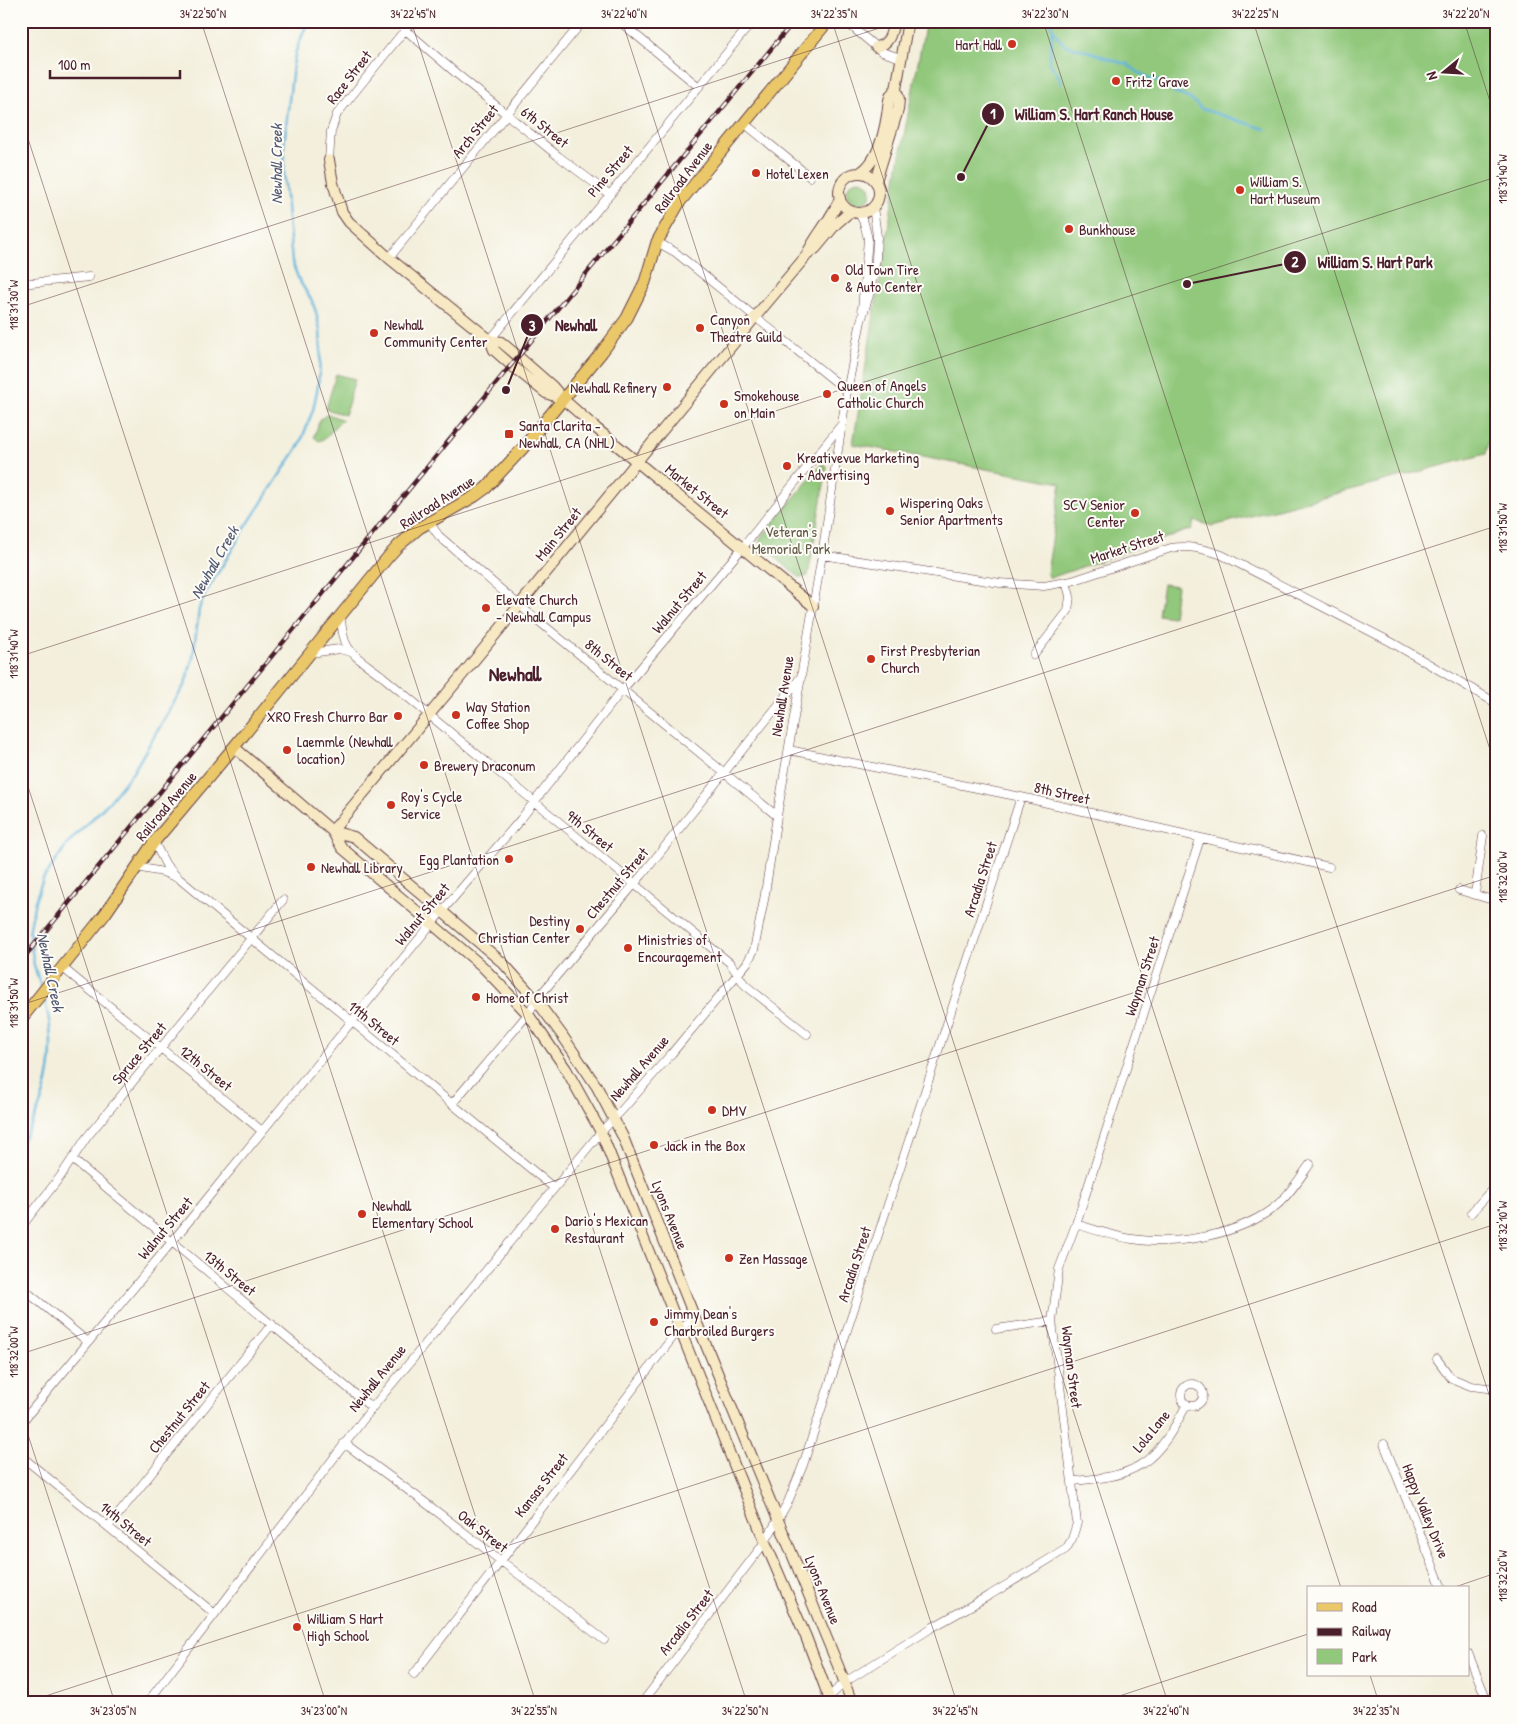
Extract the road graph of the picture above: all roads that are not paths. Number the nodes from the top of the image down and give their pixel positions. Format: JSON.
{"nodes":[{"id":1,"x":395,"y":21,"type":"edge"},
{"id":2,"x":412,"y":21,"type":"edge"},
{"id":3,"x":583,"y":21,"type":"edge"},
{"id":4,"x":619,"y":21,"type":"edge"},
{"id":5,"x":753,"y":21,"type":"edge"},
{"id":6,"x":828,"y":21,"type":"edge"},
{"id":7,"x":844,"y":21,"type":"edge"},
{"id":8,"x":894,"y":21,"type":"edge"},
{"id":9,"x":908,"y":21,"type":"edge"},
{"id":10,"x":406,"y":29,"type":"junction"},
{"id":11,"x":876,"y":47,"type":"junction"},
{"id":12,"x":901,"y":58,"type":"junction"},
{"id":13,"x":699,"y":87,"type":"junction"},
{"id":14,"x":896,"y":89,"type":"junction"},
{"id":15,"x":507,"y":114,"type":"junction"},
{"id":16,"x":744,"y":123,"type":"junction"},
{"id":17,"x":329,"y":160,"type":"joint"},
{"id":18,"x":861,"y":172,"type":"junction"},
{"id":19,"x":810,"y":177,"type":"dead end"},
{"id":20,"x":876,"y":181,"type":"junction"},
{"id":21,"x":609,"y":194,"type":"junction"},
{"id":22,"x":840,"y":198,"type":"junction"},
{"id":23,"x":873,"y":207,"type":"junction"},
{"id":24,"x":855,"y":212,"type":"junction"},
{"id":25,"x":657,"y":242,"type":"junction"},
{"id":26,"x":807,"y":255,"type":"junction"},
{"id":27,"x":390,"y":258,"type":"junction"},
{"id":28,"x":89,"y":277,"type":"dead end"},
{"id":29,"x":21,"y":284,"type":"edge"},
{"id":30,"x":756,"y":316,"type":"junction"},
{"id":31,"x":861,"y":321,"type":"junction"},
{"id":32,"x":490,"y":340,"type":"junction"},
{"id":33,"x":847,"y":391,"type":"junction"},
{"id":34,"x":563,"y":399,"type":"junction"},
{"id":35,"x":843,"y":422,"type":"junction"},
{"id":36,"x":637,"y":461,"type":"junction"},
{"id":37,"x":429,"y":522,"type":"junction"},
{"id":38,"x":743,"y":548,"type":"junction"},
{"id":39,"x":822,"y":555,"type":"junction"},
{"id":40,"x":1066,"y":582,"type":"junction"},
{"id":41,"x":519,"y":605,"type":"junction"},
{"id":42,"x":813,"y":606,"type":"junction"},
{"id":43,"x":341,"y":615,"type":"junction"},
{"id":44,"x":351,"y":652,"type":"junction"},
{"id":45,"x":311,"y":653,"type":"junction"},
{"id":46,"x":1034,"y":655,"type":"dead end"},
{"id":47,"x":800,"y":677,"type":"junction"},
{"id":48,"x":623,"y":690,"type":"junction"},
{"id":49,"x":1496,"y":703,"type":"edge"},
{"id":50,"x":428,"y":716,"type":"junction"},
{"id":51,"x":234,"y":748,"type":"junction"},
{"id":52,"x":789,"y":750,"type":"junction"},
{"id":53,"x":724,"y":774,"type":"junction"},
{"id":54,"x":1021,"y":797,"type":"junction"},
{"id":55,"x":533,"y":802,"type":"junction"},
{"id":56,"x":777,"y":816,"type":"junction"},
{"id":57,"x":332,"y":831,"type":"junction"},
{"id":58,"x":1484,"y":836,"type":"dead end"},
{"id":59,"x":1200,"y":839,"type":"junction"},
{"id":60,"x":154,"y":842,"type":"junction"},
{"id":61,"x":136,"y":867,"type":"junction"},
{"id":62,"x":1329,"y":867,"type":"dead end"},
{"id":63,"x":177,"y":878,"type":"junction"},
{"id":64,"x":634,"y":884,"type":"junction"},
{"id":65,"x":1460,"y":890,"type":"dead end"},
{"id":66,"x":1475,"y":894,"type":"junction"},
{"id":67,"x":283,"y":900,"type":"dead end"},
{"id":68,"x":1496,"y":901,"type":"edge"},
{"id":69,"x":442,"y":911,"type":"junction"},
{"id":70,"x":432,"y":923,"type":"junction"},
{"id":71,"x":252,"y":938,"type":"junction"},
{"id":72,"x":63,"y":968,"type":"junction"},
{"id":73,"x":737,"y":974,"type":"junction"},
{"id":74,"x":536,"y":1000,"type":"junction"},
{"id":75,"x":528,"y":1014,"type":"junction"},
{"id":76,"x":22,"y":1018,"type":"edge"},
{"id":77,"x":351,"y":1022,"type":"junction"},
{"id":78,"x":807,"y":1034,"type":"dead end"},
{"id":79,"x":161,"y":1048,"type":"junction"},
{"id":80,"x":452,"y":1104,"type":"junction"},
{"id":81,"x":614,"y":1119,"type":"junction"},
{"id":82,"x":262,"y":1131,"type":"junction"},
{"id":83,"x":601,"y":1132,"type":"junction"},
{"id":84,"x":72,"y":1159,"type":"junction"},
{"id":85,"x":1310,"y":1164,"type":"dead end"},
{"id":86,"x":1496,"y":1185,"type":"edge"},
{"id":87,"x":554,"y":1188,"type":"junction"},
{"id":88,"x":1471,"y":1213,"type":"dead end"},
{"id":89,"x":1076,"y":1224,"type":"junction"},
{"id":90,"x":21,"y":1228,"type":"edge"},
{"id":91,"x":172,"y":1243,"type":"junction"},
{"id":92,"x":21,"y":1287,"type":"edge"},
{"id":93,"x":694,"y":1316,"type":"junction"},
{"id":94,"x":1052,"y":1320,"type":"junction"},
{"id":95,"x":272,"y":1324,"type":"junction"},
{"id":96,"x":996,"y":1329,"type":"dead end"},
{"id":97,"x":680,"y":1330,"type":"junction"},
{"id":98,"x":88,"y":1342,"type":"junction"},
{"id":99,"x":1437,"y":1359,"type":"dead end"},
{"id":100,"x":1496,"y":1389,"type":"edge"},
{"id":101,"x":1187,"y":1404,"type":"dead end"},
{"id":102,"x":372,"y":1408,"type":"junction"},
{"id":103,"x":21,"y":1423,"type":"edge"},
{"id":104,"x":344,"y":1443,"type":"junction"},
{"id":105,"x":1384,"y":1444,"type":"dead end"},
{"id":106,"x":21,"y":1456,"type":"edge"},
{"id":107,"x":1073,"y":1481,"type":"junction"},
{"id":108,"x":777,"y":1520,"type":"junction"},
{"id":109,"x":108,"y":1527,"type":"junction"},
{"id":110,"x":765,"y":1542,"type":"junction"},
{"id":111,"x":500,"y":1562,"type":"junction"},
{"id":112,"x":1441,"y":1586,"type":"edge"},
{"id":113,"x":215,"y":1614,"type":"junction"},
{"id":114,"x":604,"y":1640,"type":"dead end"},
{"id":115,"x":1470,"y":1658,"type":"edge"},
{"id":116,"x":414,"y":1674,"type":"dead end"},
{"id":117,"x":845,"y":1682,"type":"junction"},
{"id":118,"x":830,"y":1700,"type":"edge"},
{"id":119,"x":147,"y":1703,"type":"edge"},
{"id":120,"x":642,"y":1703,"type":"edge"},
{"id":121,"x":852,"y":1703,"type":"edge"},
{"id":122,"x":1488,"y":1703,"type":"edge"}],
"edges":[{"from":1,"to":10,"type":"street","name":"6th Street"},
{"from":2,"to":10,"type":"street","name":"Race Street"},
{"from":3,"to":15,"type":"street","name":"Arch Street"},
{"from":4,"to":13,"type":"street"},
{"from":5,"to":13,"type":"street","name":"Pine Street"},
{"from":6,"to":16,"type":"main road","name":"Railroad Avenue"},
{"from":7,"to":11,"type":"street"},
{"from":8,"to":11,"type":"main road"},
{"from":9,"to":12,"type":"main road"},
{"from":10,"to":15,"type":"street","name":"6th Street"},
{"from":10,"to":17,"type":"street","name":"Race Street"},
{"from":11,"to":12,"type":"street"},
{"from":12,"to":14,"type":"main road"},
{"from":13,"to":21,"type":"street","name":"Pine Street"},
{"from":14,"to":18,"type":"main road"},
{"from":14,"to":20,"type":"main road"},
{"from":15,"to":21,"type":"street","name":"6th Street"},
{"from":15,"to":27,"type":"street","name":"Arch Street"},
{"from":16,"to":19,"type":"street"},
{"from":16,"to":25,"type":"main road","name":"Railroad Avenue"},
{"from":17,"to":27,"type":"main road","name":"Market Street"},
{"from":18,"to":20,"type":"main road"},
{"from":18,"to":22,"type":"main road"},
{"from":20,"to":23,"type":"main road"},
{"from":21,"to":32,"type":"street","name":"Pine Street"},
{"from":22,"to":24,"type":"main road"},
{"from":22,"to":26,"type":"main road","name":"Main Street"},
{"from":23,"to":24,"type":"main road"},
{"from":23,"to":31,"type":"street","name":"Newhall Avenue"},
{"from":24,"to":26,"type":"main road","name":"Main Street"},
{"from":24,"to":31,"type":"street","name":"Newhall Avenue"},
{"from":25,"to":30,"type":"street"},
{"from":25,"to":34,"type":"main road","name":"Railroad Avenue"},
{"from":26,"to":30,"type":"main road","name":"Main Street"},
{"from":27,"to":32,"type":"main road","name":"Market Street"},
{"from":28,"to":29,"type":"street"},
{"from":30,"to":33,"type":"street"},
{"from":30,"to":36,"type":"main road","name":"Main Street"},
{"from":31,"to":33,"type":"street","name":"Newhall Avenue"},
{"from":32,"to":34,"type":"main road","name":"Market Street"},
{"from":33,"to":35,"type":"street","name":"Newhall Avenue"},
{"from":34,"to":36,"type":"main road","name":"Market Street"},
{"from":34,"to":37,"type":"main road","name":"Railroad Avenue"},
{"from":35,"to":38,"type":"street","name":"Walnut Street"},
{"from":35,"to":39,"type":"street","name":"Newhall Avenue"},
{"from":36,"to":38,"type":"main road","name":"Market Street"},
{"from":36,"to":41,"type":"main road","name":"Main Street"},
{"from":37,"to":41,"type":"street","name":"8th Street"},
{"from":37,"to":43,"type":"main road","name":"Railroad Avenue"},
{"from":38,"to":42,"type":"main road","name":"Market Street"},
{"from":38,"to":48,"type":"street","name":"Walnut Street"},
{"from":39,"to":40,"type":"street","name":"Market Street"},
{"from":39,"to":42,"type":"street","name":"Newhall Avenue"},
{"from":40,"to":46,"type":"street"},
{"from":40,"to":49,"type":"street","name":"Market Street"},
{"from":41,"to":48,"type":"street","name":"8th Street"},
{"from":41,"to":50,"type":"main road","name":"Main Street"},
{"from":42,"to":47,"type":"street","name":"Newhall Avenue"},
{"from":43,"to":44,"type":"street"},
{"from":43,"to":45,"type":"main road","name":"Railroad Avenue"},
{"from":44,"to":45,"type":"street"},
{"from":44,"to":50,"type":"street","name":"9th Street"},
{"from":45,"to":51,"type":"main road","name":"Railroad Avenue"},
{"from":47,"to":52,"type":"street","name":"Newhall Avenue"},
{"from":47,"to":53,"type":"street","name":"Chestnut Street"},
{"from":48,"to":53,"type":"street","name":"8th Street"},
{"from":48,"to":55,"type":"street","name":"Walnut Street"},
{"from":50,"to":55,"type":"street","name":"9th Street"},
{"from":50,"to":57,"type":"main road","name":"Main Street"},
{"from":51,"to":57,"type":"main road","name":"Lyons Avenue"},
{"from":51,"to":60,"type":"main road","name":"Railroad Avenue"},
{"from":52,"to":54,"type":"street","name":"8th Street"},
{"from":52,"to":56,"type":"street","name":"Newhall Avenue"},
{"from":53,"to":56,"type":"street","name":"8th Street"},
{"from":53,"to":64,"type":"street","name":"Chestnut Street"},
{"from":54,"to":59,"type":"street","name":"8th Street"},
{"from":54,"to":108,"type":"street","name":"Arcadia Street"},
{"from":55,"to":64,"type":"street","name":"9th Street"},
{"from":55,"to":69,"type":"street","name":"Walnut Street"},
{"from":56,"to":73,"type":"street","name":"Newhall Avenue"},
{"from":57,"to":69,"type":"main road","name":"Lyons Avenue"},
{"from":57,"to":70,"type":"main road","name":"Lyons Avenue"},
{"from":58,"to":66,"type":"street"},
{"from":59,"to":62,"type":"street","name":"8th Street"},
{"from":59,"to":89,"type":"street","name":"Wayman Street"},
{"from":60,"to":61,"type":"main road","name":"Railroad Avenue"},
{"from":60,"to":63,"type":"street","name":"11th Street"},
{"from":61,"to":63,"type":"street","name":"11th Street"},
{"from":61,"to":72,"type":"main road","name":"Railroad Avenue"},
{"from":63,"to":71,"type":"street","name":"11th Street"},
{"from":64,"to":73,"type":"street","name":"9th Street"},
{"from":64,"to":74,"type":"street","name":"Chestnut Street"},
{"from":65,"to":66,"type":"street"},
{"from":66,"to":68,"type":"street"},
{"from":67,"to":71,"type":"street","name":"Spruce Street"},
{"from":69,"to":70,"type":"street","name":"Walnut Street"},
{"from":69,"to":74,"type":"main road","name":"Lyons Avenue"},
{"from":70,"to":75,"type":"main road","name":"Lyons Avenue"},
{"from":70,"to":77,"type":"street","name":"Walnut Street"},
{"from":71,"to":77,"type":"street","name":"11th Street"},
{"from":71,"to":79,"type":"street","name":"Spruce Street"},
{"from":72,"to":76,"type":"main road","name":"Railroad Avenue"},
{"from":72,"to":79,"type":"street","name":"12th Street"},
{"from":73,"to":78,"type":"street","name":"9th Street"},
{"from":73,"to":81,"type":"street","name":"Newhall Avenue"},
{"from":74,"to":75,"type":"street","name":"Chestnut Street"},
{"from":74,"to":81,"type":"main road","name":"Lyons Avenue"},
{"from":75,"to":80,"type":"street","name":"Chestnut Street"},
{"from":75,"to":83,"type":"main road","name":"Lyons Avenue"},
{"from":77,"to":80,"type":"street","name":"11th Street"},
{"from":77,"to":82,"type":"street","name":"Walnut Street"},
{"from":79,"to":82,"type":"street","name":"12th Street"},
{"from":79,"to":84,"type":"street","name":"Spruce Street"},
{"from":80,"to":87,"type":"street","name":"11th Street"},
{"from":81,"to":83,"type":"street","name":"Newhall Avenue"},
{"from":81,"to":93,"type":"main road","name":"Lyons Avenue"},
{"from":82,"to":91,"type":"street","name":"Walnut Street"},
{"from":83,"to":87,"type":"street","name":"Newhall Avenue"},
{"from":83,"to":97,"type":"main road","name":"Lyons Avenue"},
{"from":84,"to":90,"type":"street","name":"Spruce Street"},
{"from":84,"to":91,"type":"street","name":"13th Street"},
{"from":85,"to":89,"type":"street"},
{"from":86,"to":88,"type":"street"},
{"from":87,"to":102,"type":"street","name":"Newhall Avenue"},
{"from":89,"to":94,"type":"street","name":"Wayman Street"},
{"from":91,"to":95,"type":"street","name":"13th Street"},
{"from":91,"to":98,"type":"street","name":"Walnut Street"},
{"from":92,"to":98,"type":"street"},
{"from":93,"to":97,"type":"street","name":"Kansas Street"},
{"from":93,"to":108,"type":"main road","name":"Lyons Avenue"},
{"from":94,"to":96,"type":"street"},
{"from":94,"to":107,"type":"street","name":"Wayman Street"},
{"from":95,"to":102,"type":"street","name":"13th Street"},
{"from":95,"to":109,"type":"street","name":"Chestnut Street"},
{"from":97,"to":110,"type":"main road","name":"Lyons Avenue"},
{"from":97,"to":111,"type":"street","name":"Kansas Street"},
{"from":98,"to":103,"type":"street","name":"Walnut Street"},
{"from":99,"to":100,"type":"street"},
{"from":101,"to":107,"type":"street","name":"Lola Lane"},
{"from":102,"to":104,"type":"street","name":"Newhall Avenue"},
{"from":104,"to":111,"type":"street","name":"Oak Street"},
{"from":104,"to":113,"type":"street","name":"Newhall Avenue"},
{"from":105,"to":112,"type":"street","name":"Happy Valley Drive"},
{"from":106,"to":109,"type":"street","name":"14th Street"},
{"from":107,"to":117,"type":"street","name":"Wayman Street"},
{"from":108,"to":110,"type":"street","name":"Arcadia Street"},
{"from":108,"to":117,"type":"main road","name":"Lyons Avenue"},
{"from":109,"to":113,"type":"street","name":"14th Street"},
{"from":110,"to":118,"type":"main road","name":"Lyons Avenue"},
{"from":110,"to":120,"type":"street","name":"Arcadia Street"},
{"from":111,"to":114,"type":"street","name":"Oak Street"},
{"from":111,"to":116,"type":"street","name":"Kansas Street"},
{"from":113,"to":119,"type":"street","name":"Newhall Avenue"},
{"from":115,"to":122,"type":"street"},
{"from":117,"to":118,"type":"street","name":"Wayman Street"},
{"from":117,"to":121,"type":"main road","name":"Lyons Avenue"}]}
